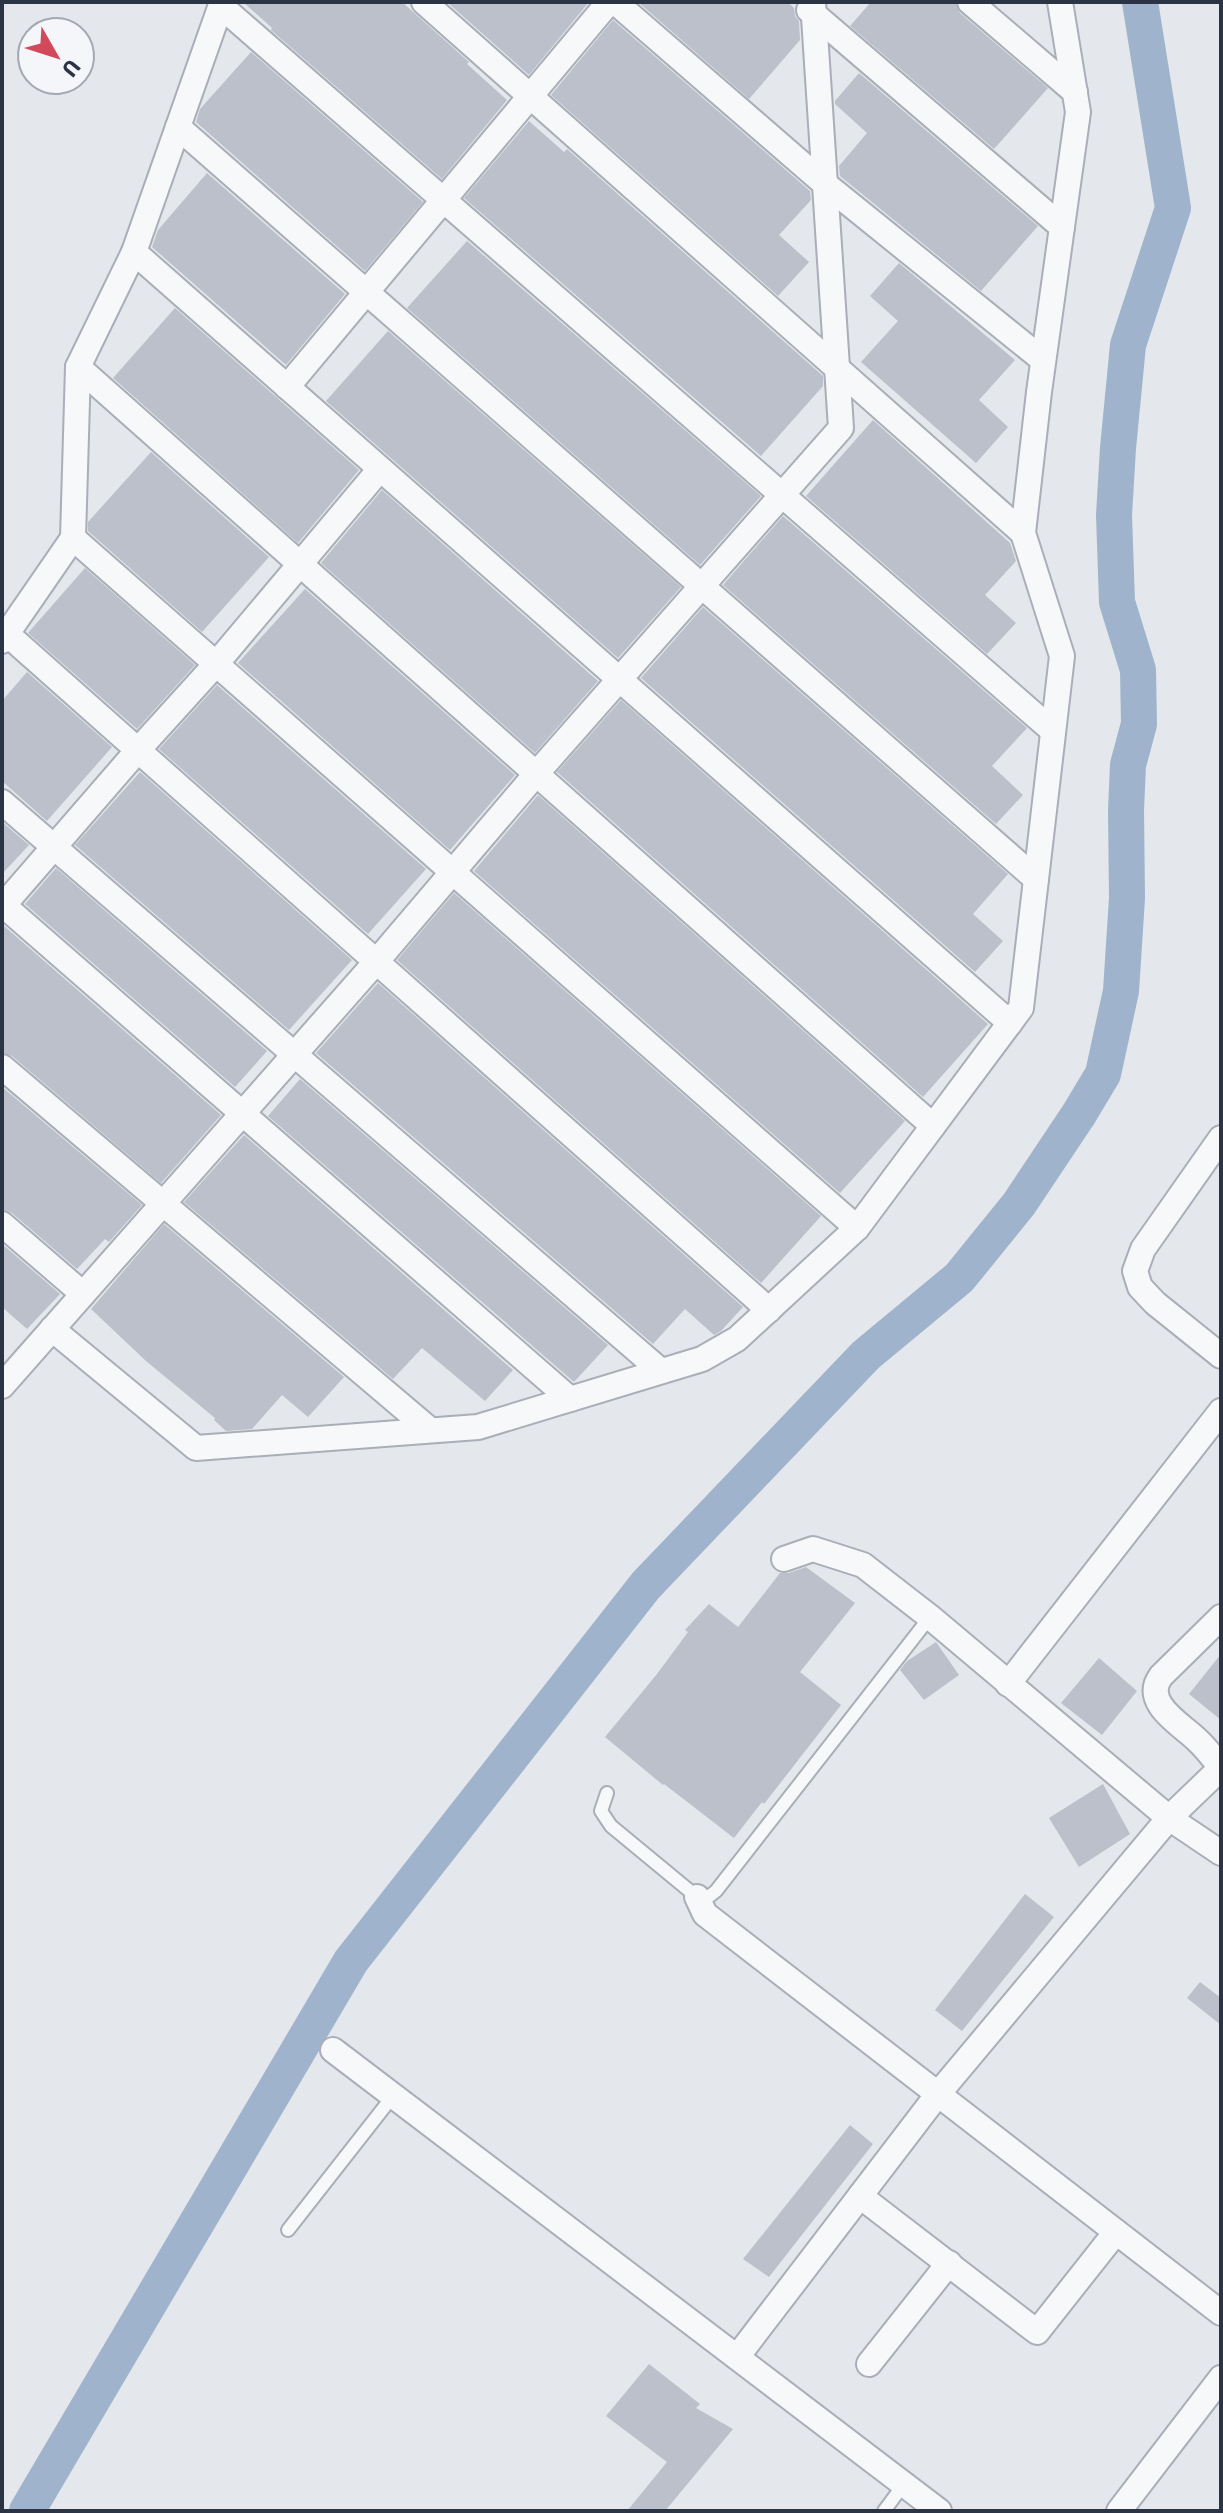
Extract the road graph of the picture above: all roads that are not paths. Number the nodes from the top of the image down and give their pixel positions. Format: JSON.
{"nodes":[{"id":1,"x":424,"y":2,"type":"edge"},
{"id":2,"x":609,"y":2,"type":"edge"},
{"id":3,"x":615,"y":2,"type":"edge"},
{"id":4,"x":970,"y":2,"type":"edge"},
{"id":5,"x":1060,"y":2,"type":"edge"},
{"id":6,"x":222,"y":4,"type":"edge"},
{"id":7,"x":809,"y":6,"type":"edge"},
{"id":8,"x":1075,"y":92,"type":"junction"},
{"id":9,"x":529,"y":95,"type":"junction"},
{"id":10,"x":178,"y":127,"type":"junction"},
{"id":11,"x":825,"y":184,"type":"junction"},
{"id":12,"x":444,"y":200,"type":"junction"},
{"id":13,"x":1062,"y":227,"type":"junction"},
{"id":14,"x":134,"y":252,"type":"junction"},
{"id":15,"x":365,"y":291,"type":"junction"},
{"id":16,"x":1043,"y":360,"type":"junction"},
{"id":17,"x":837,"y":366,"type":"junction"},
{"id":18,"x":78,"y":367,"type":"junction"},
{"id":19,"x":287,"y":387,"type":"junction"},
{"id":20,"x":380,"y":469,"type":"junction"},
{"id":21,"x":781,"y":495,"type":"junction"},
{"id":22,"x":1023,"y":533,"type":"junction"},
{"id":23,"x":73,"y":538,"type":"junction"},
{"id":24,"x":301,"y":565,"type":"junction"},
{"id":25,"x":702,"y":586,"type":"junction"},
{"id":26,"x":5,"y":637,"type":"edge"},
{"id":27,"x":216,"y":664,"type":"junction"},
{"id":28,"x":619,"y":679,"type":"junction"},
{"id":29,"x":1053,"y":731,"type":"junction"},
{"id":30,"x":138,"y":750,"type":"junction"},
{"id":31,"x":536,"y":774,"type":"junction"},
{"id":32,"x":2,"y":802,"type":"edge"},
{"id":33,"x":54,"y":846,"type":"junction"},
{"id":34,"x":453,"y":873,"type":"junction"},
{"id":35,"x":1036,"y":879,"type":"junction"},
{"id":36,"x":2,"y":906,"type":"edge"},
{"id":37,"x":376,"y":962,"type":"junction"},
{"id":38,"x":1010,"y":1023,"type":"junction"},
{"id":39,"x":295,"y":1055,"type":"junction"},
{"id":40,"x":2,"y":1067,"type":"edge"},
{"id":41,"x":242,"y":1113,"type":"junction"},
{"id":42,"x":933,"y":1126,"type":"junction"},
{"id":43,"x":1221,"y":1138,"type":"edge"},
{"id":44,"x":163,"y":1203,"type":"junction"},
{"id":45,"x":2,"y":1224,"type":"edge"},
{"id":46,"x":857,"y":1228,"type":"junction"},
{"id":47,"x":83,"y":1294,"type":"junction"},
{"id":48,"x":769,"y":1310,"type":"junction"},
{"id":49,"x":52,"y":1329,"type":"junction"},
{"id":50,"x":1221,"y":1356,"type":"edge"},
{"id":51,"x":661,"y":1371,"type":"junction"},
{"id":52,"x":2,"y":1386,"type":"edge"},
{"id":53,"x":570,"y":1399,"type":"junction"},
{"id":54,"x":1221,"y":1411,"type":"edge"},
{"id":55,"x":430,"y":1430,"type":"junction"},
{"id":56,"x":784,"y":1559,"type":"dead end"},
{"id":57,"x":930,"y":1617,"type":"junction"},
{"id":58,"x":1221,"y":1617,"type":"edge"},
{"id":59,"x":1008,"y":1684,"type":"junction"},
{"id":60,"x":1221,"y":1768,"type":"edge"},
{"id":61,"x":607,"y":1793,"type":"dead end"},
{"id":62,"x":1169,"y":1818,"type":"junction"},
{"id":63,"x":1221,"y":1853,"type":"edge"},
{"id":64,"x":697,"y":1897,"type":"junction"},
{"id":65,"x":333,"y":2050,"type":"dead end"},
{"id":66,"x":938,"y":2094,"type":"junction"},
{"id":67,"x":393,"y":2096,"type":"junction"},
{"id":68,"x":860,"y":2196,"type":"junction"},
{"id":69,"x":288,"y":2230,"type":"dead end"},
{"id":70,"x":1116,"y":2232,"type":"junction"},
{"id":71,"x":949,"y":2263,"type":"junction"},
{"id":72,"x":1221,"y":2313,"type":"edge"},
{"id":73,"x":737,"y":2357,"type":"junction"},
{"id":74,"x":869,"y":2364,"type":"dead end"},
{"id":75,"x":1221,"y":2378,"type":"edge"},
{"id":76,"x":904,"y":2484,"type":"junction"},
{"id":77,"x":884,"y":2511,"type":"edge"},
{"id":78,"x":939,"y":2511,"type":"edge"},
{"id":79,"x":1119,"y":2511,"type":"edge"}],
"edges":[{"from":1,"to":9,"type":"street"},
{"from":2,"to":9,"type":"street"},
{"from":3,"to":11,"type":"street"},
{"from":4,"to":8,"type":"street"},
{"from":5,"to":8,"type":"street"},
{"from":6,"to":10,"type":"street"},
{"from":6,"to":12,"type":"street"},
{"from":7,"to":11,"type":"street"},
{"from":7,"to":13,"type":"street"},
{"from":8,"to":13,"type":"street"},
{"from":9,"to":12,"type":"street"},
{"from":9,"to":17,"type":"street"},
{"from":10,"to":14,"type":"street"},
{"from":10,"to":15,"type":"street"},
{"from":11,"to":16,"type":"street"},
{"from":11,"to":17,"type":"street"},
{"from":12,"to":15,"type":"street"},
{"from":12,"to":21,"type":"street"},
{"from":13,"to":16,"type":"street"},
{"from":14,"to":18,"type":"street"},
{"from":14,"to":19,"type":"street"},
{"from":15,"to":19,"type":"street"},
{"from":15,"to":25,"type":"street"},
{"from":16,"to":22,"type":"street"},
{"from":17,"to":21,"type":"street"},
{"from":17,"to":22,"type":"street"},
{"from":18,"to":23,"type":"street"},
{"from":18,"to":24,"type":"street"},
{"from":19,"to":20,"type":"street"},
{"from":20,"to":24,"type":"street"},
{"from":20,"to":28,"type":"street"},
{"from":21,"to":25,"type":"street"},
{"from":21,"to":29,"type":"street"},
{"from":22,"to":29,"type":"street"},
{"from":23,"to":26,"type":"street"},
{"from":23,"to":27,"type":"street"},
{"from":24,"to":27,"type":"street"},
{"from":24,"to":31,"type":"street"},
{"from":25,"to":28,"type":"street"},
{"from":25,"to":35,"type":"street"},
{"from":26,"to":30,"type":"street"},
{"from":27,"to":30,"type":"street"},
{"from":27,"to":34,"type":"street"},
{"from":28,"to":31,"type":"street"},
{"from":28,"to":38,"type":"street"},
{"from":29,"to":35,"type":"street"},
{"from":30,"to":33,"type":"street"},
{"from":30,"to":37,"type":"street"},
{"from":31,"to":34,"type":"street"},
{"from":31,"to":42,"type":"street"},
{"from":32,"to":33,"type":"street"},
{"from":33,"to":36,"type":"street"},
{"from":33,"to":39,"type":"street"},
{"from":34,"to":37,"type":"street"},
{"from":34,"to":46,"type":"street"},
{"from":35,"to":38,"type":"street"},
{"from":36,"to":41,"type":"street"},
{"from":37,"to":39,"type":"street"},
{"from":37,"to":48,"type":"street"},
{"from":38,"to":42,"type":"street"},
{"from":39,"to":41,"type":"street"},
{"from":39,"to":51,"type":"street"},
{"from":40,"to":44,"type":"street"},
{"from":41,"to":44,"type":"street"},
{"from":41,"to":53,"type":"street"},
{"from":42,"to":46,"type":"street"},
{"from":43,"to":50,"type":"street"},
{"from":44,"to":47,"type":"street"},
{"from":44,"to":55,"type":"street"},
{"from":45,"to":47,"type":"street"},
{"from":46,"to":48,"type":"street"},
{"from":47,"to":49,"type":"street"},
{"from":48,"to":51,"type":"street"},
{"from":49,"to":52,"type":"street"},
{"from":49,"to":55,"type":"street"},
{"from":51,"to":53,"type":"street"},
{"from":53,"to":55,"type":"street"},
{"from":54,"to":59,"type":"street"},
{"from":56,"to":57,"type":"street"},
{"from":57,"to":59,"type":"street"},
{"from":57,"to":64,"type":"lane"},
{"from":58,"to":60,"type":"street"},
{"from":59,"to":62,"type":"street"},
{"from":60,"to":62,"type":"street"},
{"from":61,"to":64,"type":"lane"},
{"from":62,"to":63,"type":"street"},
{"from":62,"to":66,"type":"street"},
{"from":64,"to":66,"type":"street"},
{"from":65,"to":67,"type":"street"},
{"from":66,"to":68,"type":"street"},
{"from":66,"to":70,"type":"street"},
{"from":67,"to":69,"type":"lane"},
{"from":67,"to":73,"type":"street"},
{"from":68,"to":71,"type":"street"},
{"from":68,"to":73,"type":"street"},
{"from":70,"to":71,"type":"street"},
{"from":70,"to":72,"type":"street"},
{"from":71,"to":74,"type":"street"},
{"from":73,"to":76,"type":"street"},
{"from":75,"to":79,"type":"street"},
{"from":76,"to":77,"type":"lane"},
{"from":76,"to":78,"type":"street"}]}
